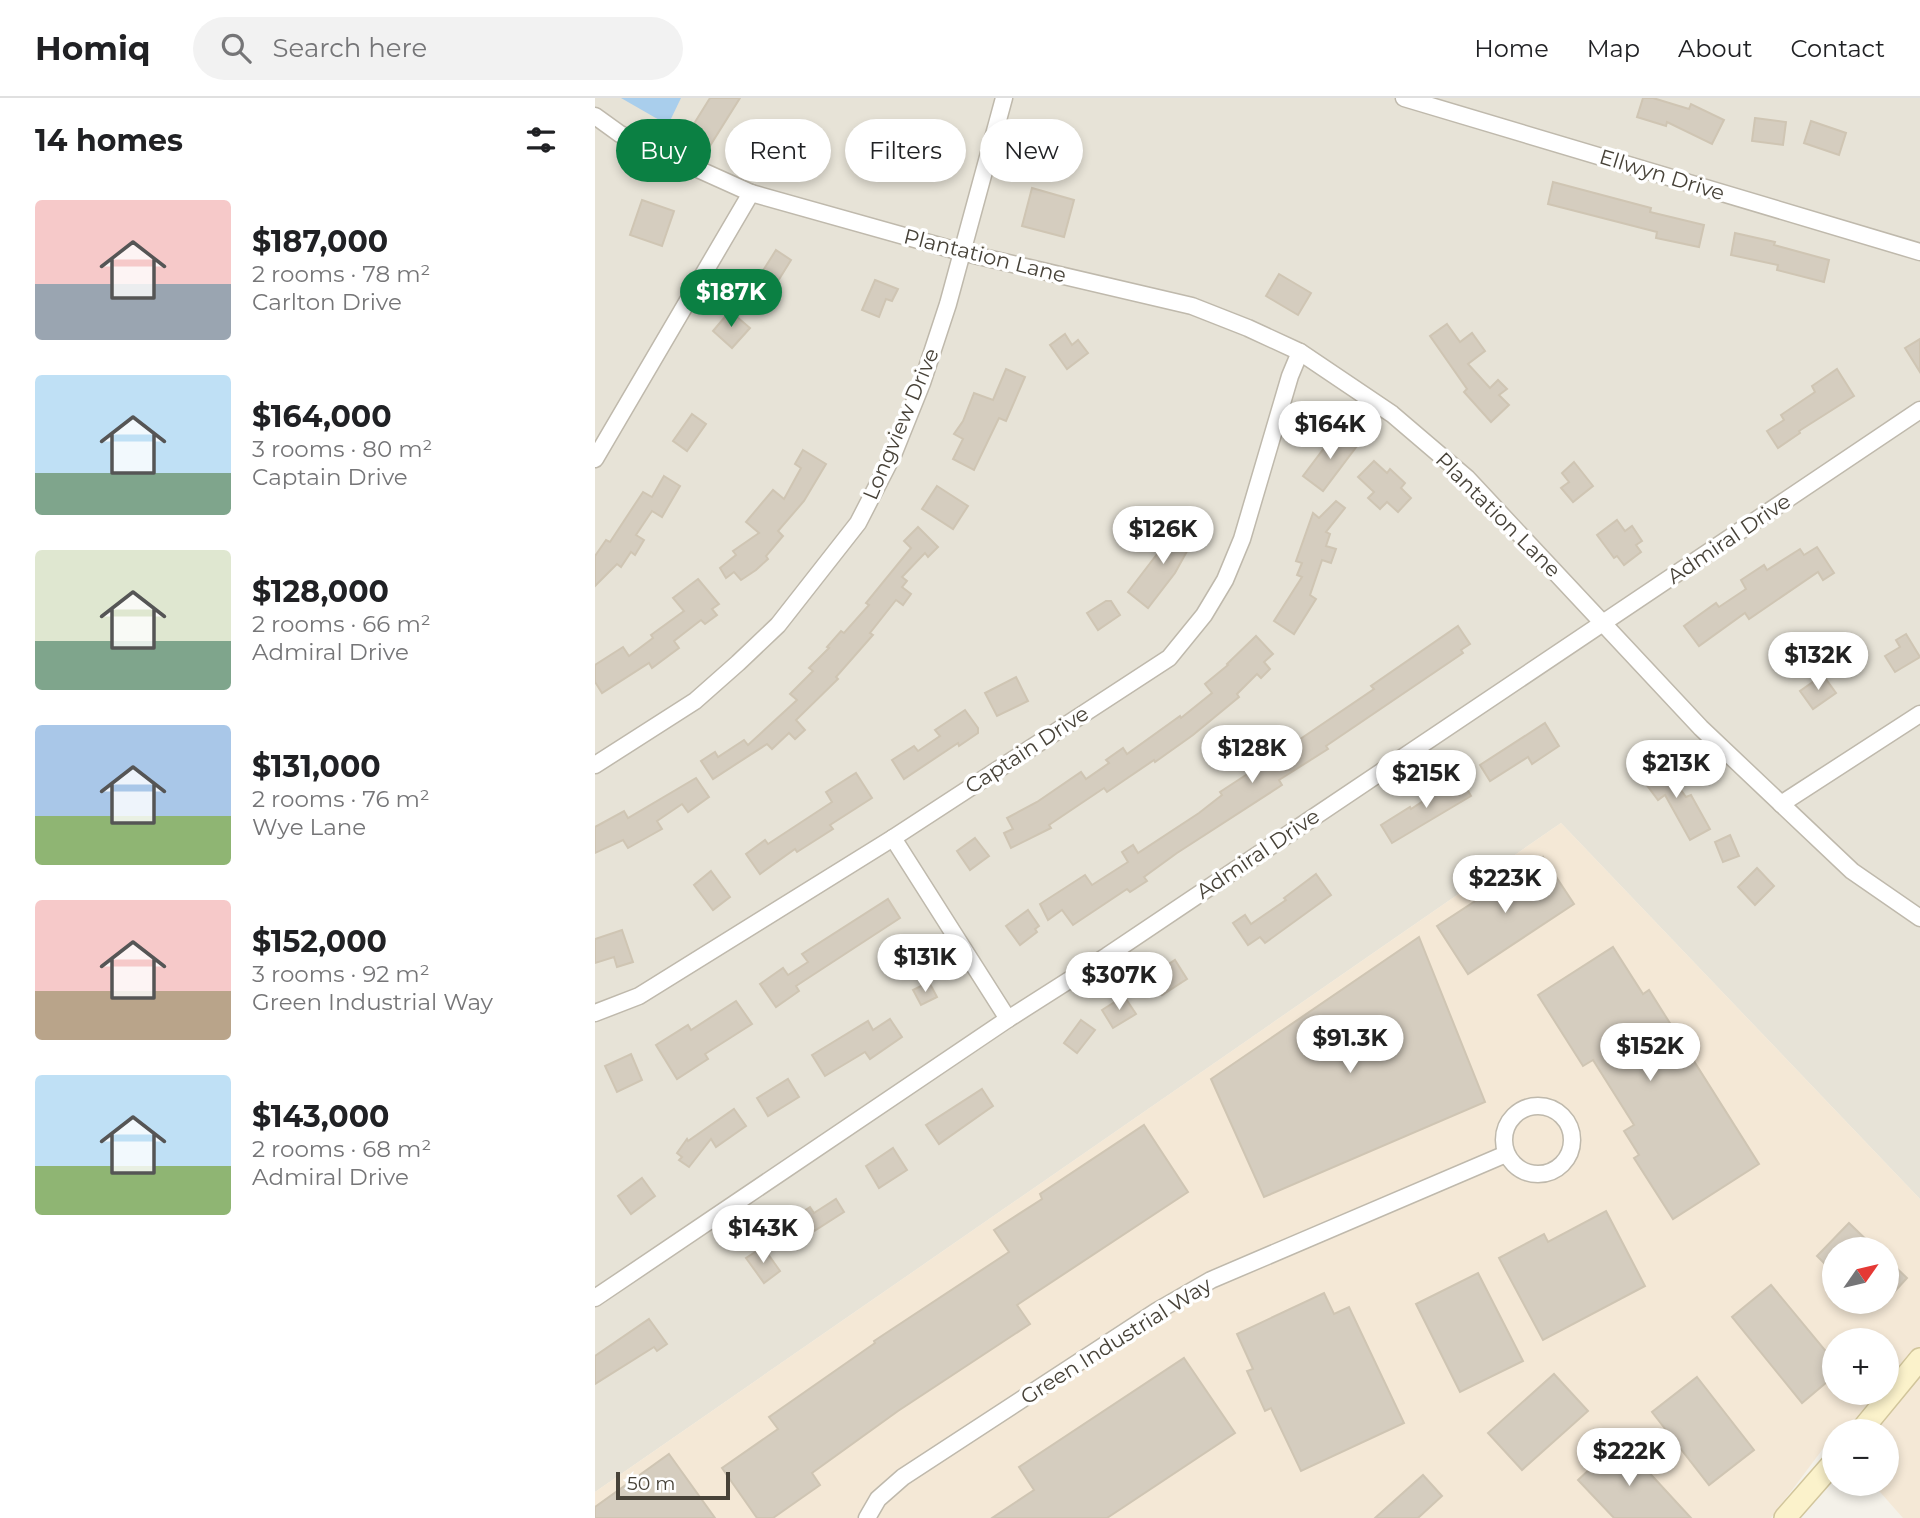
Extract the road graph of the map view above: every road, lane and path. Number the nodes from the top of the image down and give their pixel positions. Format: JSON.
{"nodes":[{"id":1,"x":1004,"y":98,"type":"edge"},
{"id":2,"x":1403,"y":98,"type":"edge"},
{"id":3,"x":595,"y":116,"type":"edge"},
{"id":4,"x":751,"y":193,"type":"junction"},
{"id":5,"x":1920,"y":252,"type":"edge"},
{"id":6,"x":961,"y":253,"type":"junction"},
{"id":7,"x":1300,"y":352,"type":"junction"},
{"id":8,"x":1920,"y":410,"type":"edge"},
{"id":9,"x":595,"y":459,"type":"edge"},
{"id":10,"x":1603,"y":623,"type":"junction"},
{"id":11,"x":1920,"y":714,"type":"edge"},
{"id":12,"x":595,"y":765,"type":"edge"},
{"id":13,"x":1781,"y":804,"type":"junction"},
{"id":14,"x":893,"y":838,"type":"junction"},
{"id":15,"x":1920,"y":918,"type":"edge"},
{"id":16,"x":595,"y":1013,"type":"edge"},
{"id":17,"x":1007,"y":1019,"type":"junction"},
{"id":18,"x":1506,"y":1154,"type":"junction"},
{"id":19,"x":595,"y":1298,"type":"edge"},
{"id":20,"x":1920,"y":1359,"type":"edge"},
{"id":21,"x":1871,"y":1419,"type":"edge"},
{"id":22,"x":1822,"y":1476,"type":"edge"},
{"id":23,"x":867,"y":1518,"type":"edge"},
{"id":24,"x":1785,"y":1518,"type":"edge"}],
"edges":[{"from":1,"to":6,"type":"street","name":"Longview Drive"},
{"from":2,"to":5,"type":"street","name":"Ellwyn Drive"},
{"from":3,"to":4,"type":"street","name":"Plantation Lane"},
{"from":4,"to":6,"type":"street","name":"Plantation Lane"},
{"from":4,"to":9,"type":"street"},
{"from":6,"to":7,"type":"street","name":"Plantation Lane"},
{"from":6,"to":12,"type":"street","name":"Longview Drive"},
{"from":7,"to":10,"type":"street","name":"Plantation Lane"},
{"from":7,"to":14,"type":"street","name":"Captain Drive"},
{"from":8,"to":10,"type":"street","name":"Admiral Drive"},
{"from":10,"to":13,"type":"street","name":"Plantation Lane"},
{"from":10,"to":17,"type":"street","name":"Admiral Drive"},
{"from":11,"to":13,"type":"street"},
{"from":13,"to":15,"type":"street","name":"Plantation Lane"},
{"from":14,"to":16,"type":"street","name":"Captain Drive"},
{"from":14,"to":17,"type":"street"},
{"from":17,"to":19,"type":"street","name":"Admiral Drive"},
{"from":18,"to":18,"type":"street"},
{"from":18,"to":23,"type":"street","name":"Green Industrial Way"},
{"from":20,"to":21,"type":"street"},
{"from":22,"to":24,"type":"street"}]}
